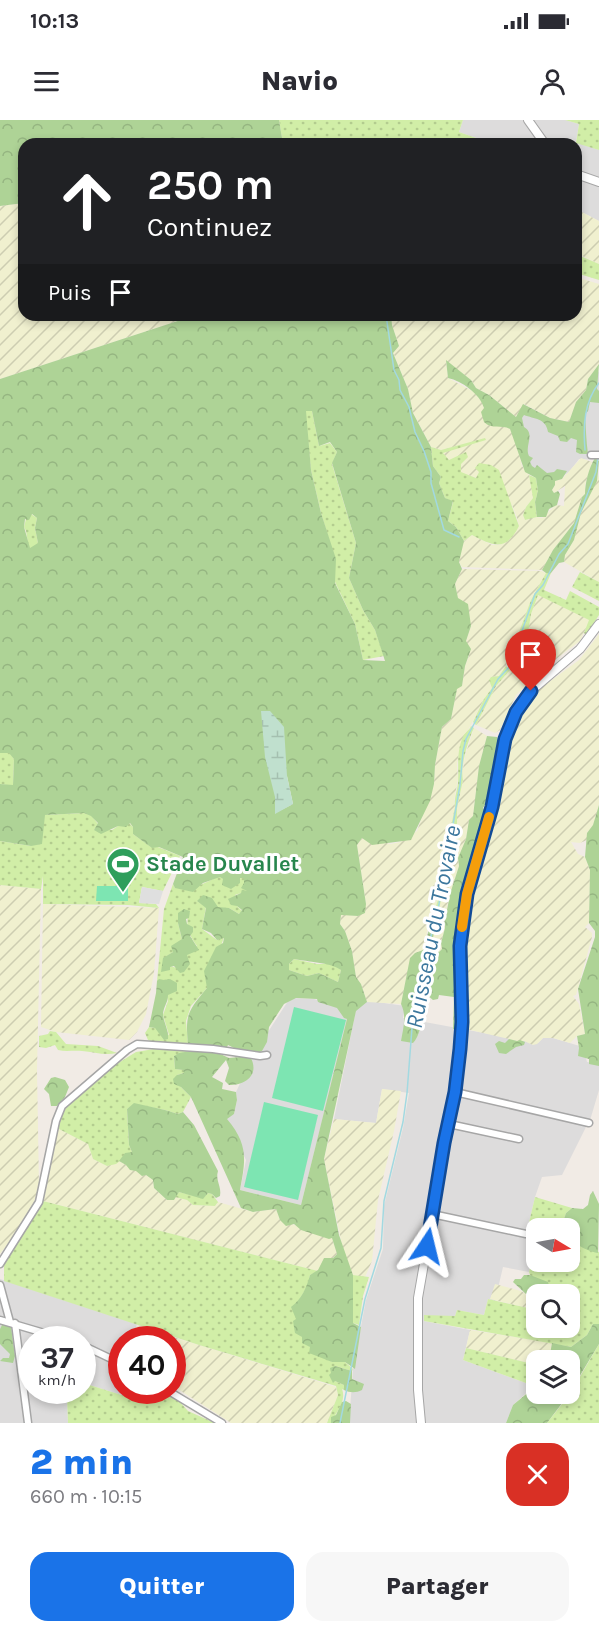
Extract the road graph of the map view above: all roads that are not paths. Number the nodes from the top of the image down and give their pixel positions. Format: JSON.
{"nodes":[{"id":1,"x":528,"y":120,"type":"edge"},
{"id":2,"x":541,"y":138,"type":"edge"},
{"id":3,"x":582,"y":176,"type":"edge"},
{"id":4,"x":599,"y":182,"type":"edge"},
{"id":5,"x":591,"y":455,"type":"dead end"},
{"id":6,"x":599,"y":455,"type":"edge"},
{"id":7,"x":599,"y":624,"type":"edge"},
{"id":8,"x":267,"y":1055,"type":"dead end"},
{"id":9,"x":455,"y":1092,"type":"junction"},
{"id":10,"x":589,"y":1123,"type":"dead end"},
{"id":11,"x":449,"y":1124,"type":"junction"},
{"id":12,"x":519,"y":1139,"type":"dead end"},
{"id":13,"x":432,"y":1214,"type":"junction"},
{"id":14,"x":526,"y":1234,"type":"dead end"},
{"id":15,"x":0,"y":1264,"type":"edge"},
{"id":16,"x":0,"y":1286,"type":"edge"},
{"id":17,"x":0,"y":1320,"type":"edge"},
{"id":18,"x":13,"y":1323,"type":"junction"},
{"id":19,"x":23,"y":1326,"type":"edge"},
{"id":20,"x":186,"y":1401,"type":"edge"},
{"id":21,"x":28,"y":1423,"type":"edge"},
{"id":22,"x":222,"y":1423,"type":"edge"},
{"id":23,"x":421,"y":1423,"type":"edge"}],
"edges":[{"from":1,"to":2,"type":"street"},
{"from":3,"to":4,"type":"street"},
{"from":5,"to":6,"type":"street"},
{"from":7,"to":9,"type":"street"},
{"from":8,"to":15,"type":"street"},
{"from":9,"to":10,"type":"street"},
{"from":9,"to":11,"type":"street"},
{"from":11,"to":12,"type":"street"},
{"from":11,"to":13,"type":"street"},
{"from":13,"to":14,"type":"street"},
{"from":13,"to":23,"type":"street"},
{"from":16,"to":18,"type":"street"},
{"from":17,"to":18,"type":"street"},
{"from":18,"to":19,"type":"street"},
{"from":18,"to":21,"type":"street"},
{"from":20,"to":22,"type":"street"}]}
